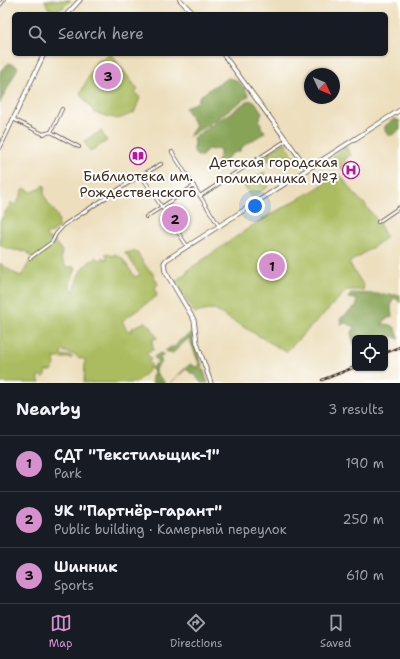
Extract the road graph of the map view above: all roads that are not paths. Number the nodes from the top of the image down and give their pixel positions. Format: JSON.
{"nodes":[{"id":1,"x":4,"y":0,"type":"edge"},
{"id":2,"x":80,"y":0,"type":"edge"},
{"id":3,"x":180,"y":0,"type":"edge"},
{"id":4,"x":0,"y":5,"type":"edge"},
{"id":5,"x":69,"y":12,"type":"edge"},
{"id":6,"x":192,"y":12,"type":"edge"},
{"id":7,"x":43,"y":56,"type":"edge"},
{"id":8,"x":224,"y":56,"type":"edge"},
{"id":9,"x":62,"y":109,"type":"dead end"},
{"id":10,"x":400,"y":110,"type":"edge"},
{"id":11,"x":13,"y":119,"type":"junction"},
{"id":12,"x":51,"y":132,"type":"junction"},
{"id":13,"x":287,"y":140,"type":"junction"},
{"id":14,"x":79,"y":146,"type":"dead end"},
{"id":15,"x":0,"y":147,"type":"edge"},
{"id":16,"x":172,"y":152,"type":"dead end"},
{"id":17,"x":161,"y":164,"type":"dead end"},
{"id":18,"x":308,"y":169,"type":"junction"},
{"id":19,"x":141,"y":175,"type":"junction"},
{"id":20,"x":194,"y":186,"type":"junction"},
{"id":21,"x":200,"y":196,"type":"junction"},
{"id":22,"x":162,"y":207,"type":"junction"},
{"id":23,"x":400,"y":207,"type":"edge"},
{"id":24,"x":146,"y":218,"type":"dead end"},
{"id":25,"x":378,"y":222,"type":"dead end"},
{"id":26,"x":219,"y":226,"type":"junction"},
{"id":27,"x":187,"y":246,"type":"junction"},
{"id":28,"x":30,"y":258,"type":"dead end"},
{"id":29,"x":211,"y":383,"type":"edge"}],
"edges":[{"from":1,"to":4,"type":"street"},
{"from":2,"to":5,"type":"main road"},
{"from":3,"to":6,"type":"main road"},
{"from":7,"to":11,"type":"main road"},
{"from":8,"to":13,"type":"main road"},
{"from":9,"to":12,"type":"street"},
{"from":10,"to":18,"type":"main road"},
{"from":11,"to":12,"type":"street"},
{"from":11,"to":15,"type":"main road"},
{"from":12,"to":14,"type":"street"},
{"from":13,"to":18,"type":"main road"},
{"from":13,"to":21,"type":"street"},
{"from":16,"to":20,"type":"street"},
{"from":17,"to":19,"type":"street"},
{"from":18,"to":26,"type":"main road"},
{"from":19,"to":22,"type":"street"},
{"from":19,"to":28,"type":"street"},
{"from":20,"to":21,"type":"street"},
{"from":20,"to":22,"type":"street"},
{"from":21,"to":26,"type":"street"},
{"from":22,"to":24,"type":"street"},
{"from":22,"to":27,"type":"street"},
{"from":23,"to":25,"type":"street"},
{"from":26,"to":27,"type":"main road"},
{"from":27,"to":29,"type":"main road"}]}
